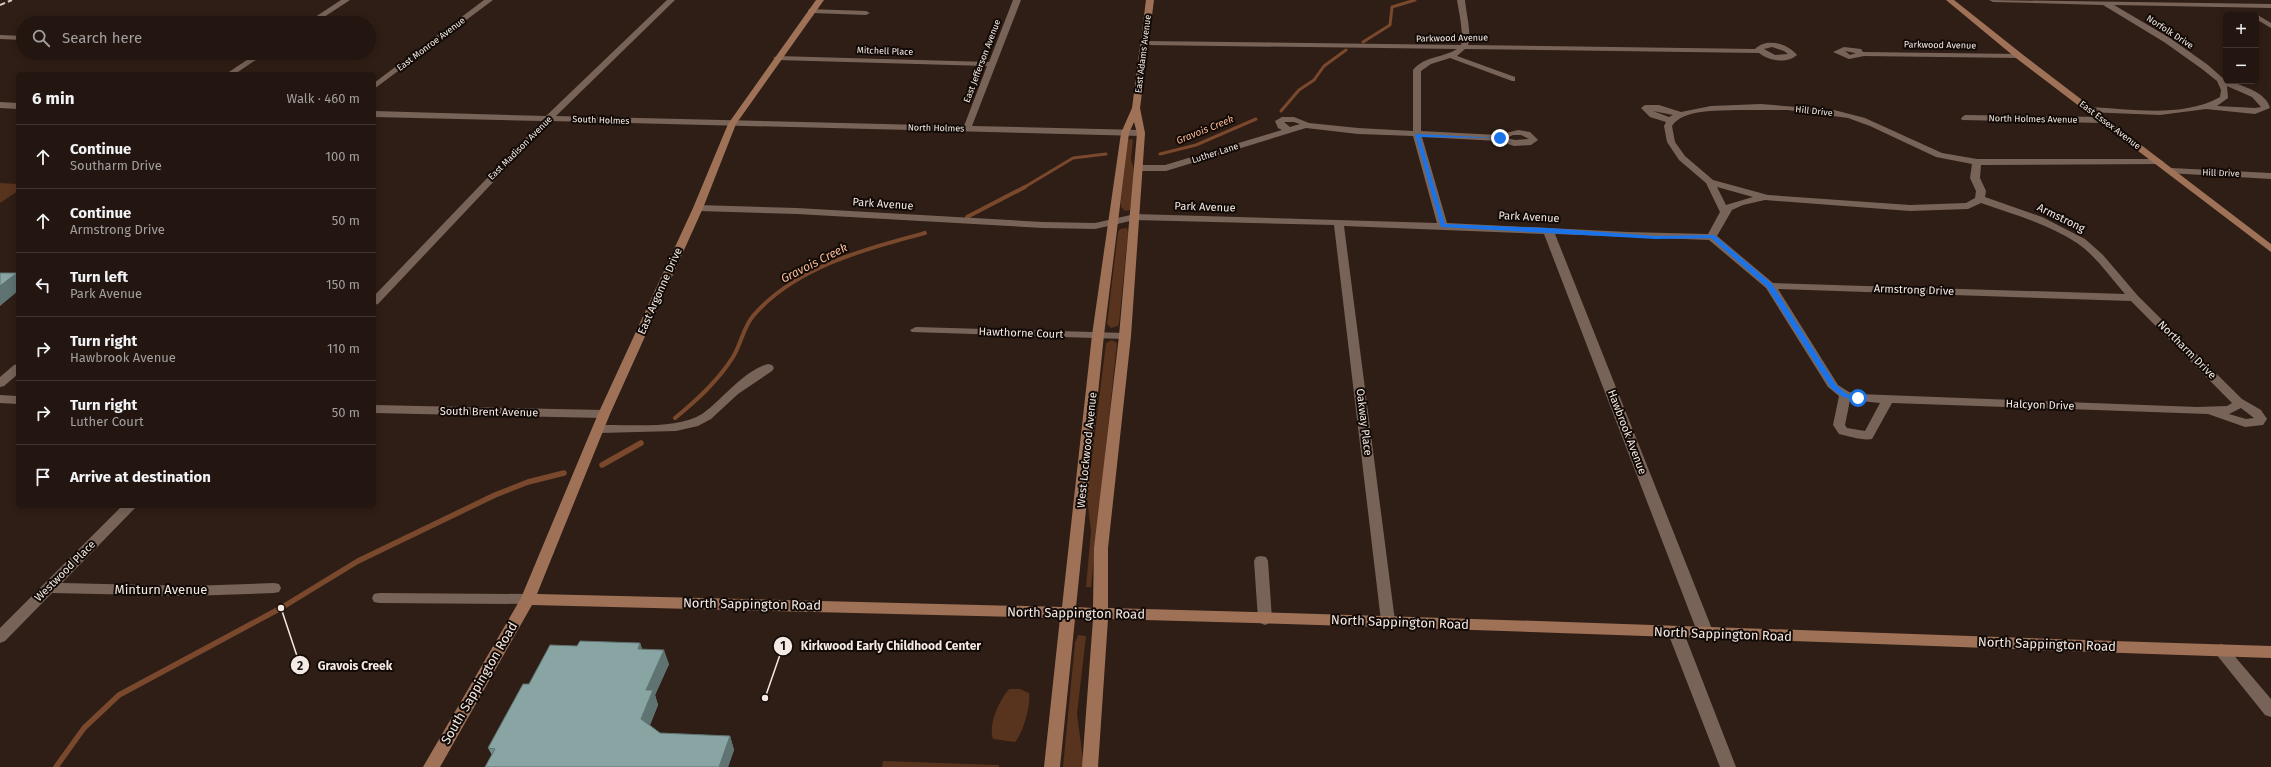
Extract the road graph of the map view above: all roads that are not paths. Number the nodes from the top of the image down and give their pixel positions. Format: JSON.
{"nodes":[{"id":1,"x":346,"y":0,"type":"edge"},
{"id":2,"x":489,"y":0,"type":"edge"},
{"id":3,"x":671,"y":0,"type":"edge"},
{"id":4,"x":820,"y":0,"type":"edge"},
{"id":5,"x":1017,"y":0,"type":"edge"},
{"id":6,"x":1150,"y":0,"type":"edge"},
{"id":7,"x":1461,"y":0,"type":"edge"},
{"id":8,"x":1950,"y":0,"type":"edge"},
{"id":9,"x":1993,"y":0,"type":"edge"},
{"id":10,"x":2137,"y":2,"type":"edge"},
{"id":11,"x":2106,"y":3,"type":"junction"},
{"id":12,"x":2240,"y":6,"type":"junction"},
{"id":13,"x":2271,"y":6,"type":"edge"},
{"id":14,"x":812,"y":11,"type":"junction"},
{"id":15,"x":2249,"y":12,"type":"edge"},
{"id":16,"x":866,"y":13,"type":"dead end"},
{"id":17,"x":321,"y":16,"type":"edge"},
{"id":18,"x":2259,"y":18,"type":"edge"},
{"id":19,"x":2271,"y":26,"type":"edge"},
{"id":20,"x":0,"y":37,"type":"edge"},
{"id":21,"x":16,"y":38,"type":"edge"},
{"id":22,"x":1145,"y":43,"type":"junction"},
{"id":23,"x":1464,"y":48,"type":"junction"},
{"id":24,"x":1760,"y":51,"type":"dead end"},
{"id":25,"x":1861,"y":54,"type":"dead end"},
{"id":26,"x":1450,"y":56,"type":"junction"},
{"id":27,"x":2019,"y":56,"type":"junction"},
{"id":28,"x":777,"y":58,"type":"junction"},
{"id":29,"x":1416,"y":58,"type":"junction"},
{"id":30,"x":251,"y":60,"type":"edge"},
{"id":31,"x":992,"y":64,"type":"junction"},
{"id":32,"x":233,"y":72,"type":"edge"},
{"id":33,"x":1512,"y":79,"type":"dead end"},
{"id":34,"x":2221,"y":80,"type":"junction"},
{"id":35,"x":376,"y":85,"type":"edge"},
{"id":36,"x":0,"y":105,"type":"edge"},
{"id":37,"x":16,"y":106,"type":"edge"},
{"id":38,"x":1136,"y":108,"type":"junction"},
{"id":39,"x":2205,"y":108,"type":"junction"},
{"id":40,"x":2090,"y":110,"type":"junction"},
{"id":41,"x":376,"y":114,"type":"edge"},
{"id":42,"x":1682,"y":115,"type":"junction"},
{"id":43,"x":549,"y":118,"type":"junction"},
{"id":44,"x":1964,"y":118,"type":"dead end"},
{"id":45,"x":2102,"y":120,"type":"junction"},
{"id":46,"x":1671,"y":122,"type":"junction"},
{"id":47,"x":732,"y":124,"type":"junction"},
{"id":48,"x":1306,"y":125,"type":"junction"},
{"id":49,"x":967,"y":129,"type":"junction"},
{"id":50,"x":1290,"y":130,"type":"junction"},
{"id":51,"x":1124,"y":133,"type":"junction"},
{"id":52,"x":1141,"y":133,"type":"junction"},
{"id":53,"x":1417,"y":135,"type":"junction"},
{"id":54,"x":1500,"y":138,"type":"dead end"},
{"id":55,"x":1939,"y":155,"type":"junction"},
{"id":56,"x":1977,"y":162,"type":"junction"},
{"id":57,"x":2159,"y":162,"type":"junction"},
{"id":58,"x":1139,"y":168,"type":"junction"},
{"id":59,"x":1976,"y":172,"type":"junction"},
{"id":60,"x":2171,"y":172,"type":"junction"},
{"id":61,"x":2271,"y":176,"type":"edge"},
{"id":62,"x":1710,"y":182,"type":"junction"},
{"id":63,"x":1768,"y":198,"type":"junction"},
{"id":64,"x":1980,"y":200,"type":"junction"},
{"id":65,"x":698,"y":208,"type":"junction"},
{"id":66,"x":1724,"y":210,"type":"junction"},
{"id":67,"x":1135,"y":217,"type":"junction"},
{"id":68,"x":1113,"y":222,"type":"junction"},
{"id":69,"x":1339,"y":223,"type":"junction"},
{"id":70,"x":1443,"y":226,"type":"junction"},
{"id":71,"x":1548,"y":230,"type":"junction"},
{"id":72,"x":1712,"y":236,"type":"junction"},
{"id":73,"x":2271,"y":249,"type":"edge"},
{"id":74,"x":1770,"y":286,"type":"junction"},
{"id":75,"x":2134,"y":298,"type":"junction"},
{"id":76,"x":376,"y":300,"type":"edge"},
{"id":77,"x":916,"y":330,"type":"dead end"},
{"id":78,"x":1098,"y":335,"type":"junction"},
{"id":79,"x":1125,"y":336,"type":"junction"},
{"id":80,"x":768,"y":368,"type":"dead end"},
{"id":81,"x":16,"y":370,"type":"edge"},
{"id":82,"x":0,"y":383,"type":"edge"},
{"id":83,"x":1845,"y":395,"type":"junction"},
{"id":84,"x":0,"y":399,"type":"edge"},
{"id":85,"x":1888,"y":399,"type":"junction"},
{"id":86,"x":16,"y":400,"type":"edge"},
{"id":87,"x":2238,"y":405,"type":"junction"},
{"id":88,"x":376,"y":409,"type":"edge"},
{"id":89,"x":2208,"y":411,"type":"junction"},
{"id":90,"x":604,"y":414,"type":"junction"},
{"id":91,"x":598,"y":429,"type":"junction"},
{"id":92,"x":128,"y":508,"type":"edge"},
{"id":93,"x":1261,"y":561,"type":"dead end"},
{"id":94,"x":49,"y":588,"type":"junction"},
{"id":95,"x":274,"y":588,"type":"dead end"},
{"id":96,"x":379,"y":598,"type":"dead end"},
{"id":97,"x":528,"y":599,"type":"junction"},
{"id":98,"x":1070,"y":612,"type":"junction"},
{"id":99,"x":1099,"y":613,"type":"junction"},
{"id":100,"x":1265,"y":619,"type":"junction"},
{"id":101,"x":1388,"y":621,"type":"junction"},
{"id":102,"x":1676,"y":633,"type":"junction"},
{"id":103,"x":1706,"y":634,"type":"junction"},
{"id":104,"x":0,"y":637,"type":"edge"},
{"id":105,"x":2221,"y":650,"type":"junction"},
{"id":106,"x":2271,"y":652,"type":"edge"},
{"id":107,"x":2271,"y":710,"type":"edge"},
{"id":108,"x":431,"y":767,"type":"edge"},
{"id":109,"x":1052,"y":767,"type":"edge"},
{"id":110,"x":1090,"y":767,"type":"edge"},
{"id":111,"x":1728,"y":767,"type":"edge"}],
"edges":[{"from":1,"to":17,"type":"street"},
{"from":2,"to":35,"type":"street","name":"East Monroe Avenue"},
{"from":3,"to":43,"type":"street","name":"East Madison Avenue"},
{"from":4,"to":14,"type":"street","name":"East Argonne Drive"},
{"from":5,"to":31,"type":"street","name":"East Jefferson Avenue"},
{"from":6,"to":22,"type":"street","name":"East Adams Avenue"},
{"from":7,"to":23,"type":"street"},
{"from":8,"to":27,"type":"street","name":"East Essex Avenue"},
{"from":9,"to":11,"type":"street"},
{"from":10,"to":11,"type":"street"},
{"from":10,"to":12,"type":"street"},
{"from":11,"to":34,"type":"street","name":"Norfolk Drive"},
{"from":12,"to":13,"type":"street"},
{"from":12,"to":15,"type":"street"},
{"from":14,"to":16,"type":"street"},
{"from":14,"to":28,"type":"street","name":"East Argonne Drive"},
{"from":18,"to":19,"type":"street"},
{"from":20,"to":21,"type":"street"},
{"from":22,"to":29,"type":"street","name":"Parkwood Avenue"},
{"from":22,"to":38,"type":"street","name":"East Adams Avenue"},
{"from":23,"to":24,"type":"street","name":"Parkwood Avenue"},
{"from":23,"to":26,"type":"street"},
{"from":23,"to":29,"type":"street","name":"Parkwood Avenue"},
{"from":25,"to":27,"type":"street","name":"Parkwood Avenue"},
{"from":26,"to":29,"type":"street"},
{"from":26,"to":33,"type":"street"},
{"from":27,"to":40,"type":"street","name":"East Essex Avenue"},
{"from":28,"to":31,"type":"street","name":"Mitchell Place"},
{"from":28,"to":47,"type":"street","name":"East Argonne Drive"},
{"from":29,"to":53,"type":"street"},
{"from":30,"to":32,"type":"street"},
{"from":31,"to":49,"type":"street","name":"East Jefferson Avenue"},
{"from":34,"to":39,"type":"street","name":"Norfolk Drive"},
{"from":34,"to":39,"type":"street","name":"Norfolk Drive"},
{"from":36,"to":37,"type":"street"},
{"from":38,"to":51,"type":"street","name":"East Adams Avenue"},
{"from":38,"to":52,"type":"street","name":"East Adams Avenue"},
{"from":39,"to":40,"type":"street","name":"Norfolk Drive"},
{"from":40,"to":45,"type":"street","name":"East Essex Avenue"},
{"from":41,"to":43,"type":"street","name":"South Holmes"},
{"from":42,"to":46,"type":"street","name":"Hill Drive"},
{"from":42,"to":46,"type":"street"},
{"from":42,"to":55,"type":"street","name":"Hill Drive"},
{"from":43,"to":47,"type":"street","name":"South Holmes"},
{"from":43,"to":76,"type":"street","name":"East Madison Avenue"},
{"from":44,"to":45,"type":"street","name":"North Holmes Avenue"},
{"from":45,"to":57,"type":"street","name":"East Essex Avenue"},
{"from":46,"to":62,"type":"street"},
{"from":47,"to":49,"type":"street","name":"North Holmes"},
{"from":47,"to":65,"type":"street","name":"East Argonne Drive"},
{"from":48,"to":50,"type":"street","name":"Luther Lane"},
{"from":48,"to":50,"type":"street","name":"Luther Lane"},
{"from":48,"to":53,"type":"street","name":"Luther Lane"},
{"from":49,"to":51,"type":"street","name":"North Holmes"},
{"from":50,"to":58,"type":"street","name":"Luther Lane"},
{"from":51,"to":52,"type":"street","name":"North Holmes"},
{"from":51,"to":68,"type":"street","name":"West Lockwood Avenue"},
{"from":52,"to":58,"type":"street"},
{"from":53,"to":54,"type":"street","name":"Luther Lane"},
{"from":53,"to":70,"type":"street"},
{"from":55,"to":56,"type":"street","name":"Hill Drive"},
{"from":55,"to":59,"type":"street","name":"Hill Drive"},
{"from":56,"to":57,"type":"street","name":"Hill Drive"},
{"from":56,"to":59,"type":"street"},
{"from":57,"to":60,"type":"street","name":"East Essex Avenue"},
{"from":58,"to":67,"type":"street"},
{"from":59,"to":64,"type":"street"},
{"from":60,"to":61,"type":"street","name":"Hill Drive"},
{"from":60,"to":73,"type":"street","name":"East Essex Avenue"},
{"from":62,"to":63,"type":"street"},
{"from":62,"to":66,"type":"street"},
{"from":63,"to":64,"type":"street"},
{"from":63,"to":66,"type":"street"},
{"from":64,"to":75,"type":"street","name":"Armstrong"},
{"from":65,"to":68,"type":"street","name":"Park Avenue"},
{"from":65,"to":90,"type":"street","name":"East Argonne Drive"},
{"from":66,"to":72,"type":"street"},
{"from":67,"to":68,"type":"street","name":"Park Avenue"},
{"from":67,"to":69,"type":"street","name":"Park Avenue"},
{"from":67,"to":79,"type":"street"},
{"from":68,"to":78,"type":"street","name":"West Lockwood Avenue"},
{"from":69,"to":70,"type":"street","name":"Park Avenue"},
{"from":69,"to":101,"type":"street","name":"Oakway Place"},
{"from":70,"to":71,"type":"street","name":"Park Avenue"},
{"from":71,"to":72,"type":"street","name":"Park Avenue"},
{"from":71,"to":103,"type":"street","name":"Hawbrook Avenue"},
{"from":72,"to":74,"type":"street"},
{"from":74,"to":75,"type":"street","name":"Armstrong Drive"},
{"from":74,"to":83,"type":"street"},
{"from":75,"to":87,"type":"street","name":"Northarm Drive"},
{"from":77,"to":78,"type":"street","name":"Hawthorne Court"},
{"from":78,"to":79,"type":"street","name":"Hawthorne Court"},
{"from":78,"to":98,"type":"street","name":"West Lockwood Avenue"},
{"from":79,"to":99,"type":"street"},
{"from":80,"to":91,"type":"street"},
{"from":81,"to":82,"type":"street"},
{"from":83,"to":85,"type":"street","name":"Halcyon Drive"},
{"from":83,"to":85,"type":"street"},
{"from":84,"to":86,"type":"street"},
{"from":85,"to":89,"type":"street","name":"Halcyon Drive"},
{"from":87,"to":89,"type":"street","name":"Halcyon Drive"},
{"from":87,"to":89,"type":"street","name":"Northarm Drive"},
{"from":88,"to":90,"type":"street","name":"South Brent Avenue"},
{"from":90,"to":91,"type":"street","name":"East Argonne Drive"},
{"from":91,"to":97,"type":"street","name":"East Argonne Drive"},
{"from":92,"to":94,"type":"street","name":"Westwood Place"},
{"from":93,"to":100,"type":"street"},
{"from":94,"to":95,"type":"street","name":"Minturn Avenue"},
{"from":94,"to":104,"type":"street","name":"Westwood Place"},
{"from":96,"to":97,"type":"street"},
{"from":97,"to":98,"type":"street","name":"North Sappington Road"},
{"from":97,"to":108,"type":"street","name":"South Sappington Road"},
{"from":98,"to":99,"type":"street","name":"North Sappington Road"},
{"from":98,"to":109,"type":"street","name":"West Lockwood Avenue"},
{"from":99,"to":100,"type":"street","name":"North Sappington Road"},
{"from":99,"to":110,"type":"street"},
{"from":100,"to":101,"type":"street","name":"North Sappington Road"},
{"from":101,"to":102,"type":"street","name":"North Sappington Road"},
{"from":102,"to":103,"type":"street","name":"North Sappington Road"},
{"from":102,"to":111,"type":"street"},
{"from":103,"to":105,"type":"street","name":"North Sappington Road"},
{"from":105,"to":106,"type":"street","name":"North Sappington Road"},
{"from":105,"to":107,"type":"street"}]}
